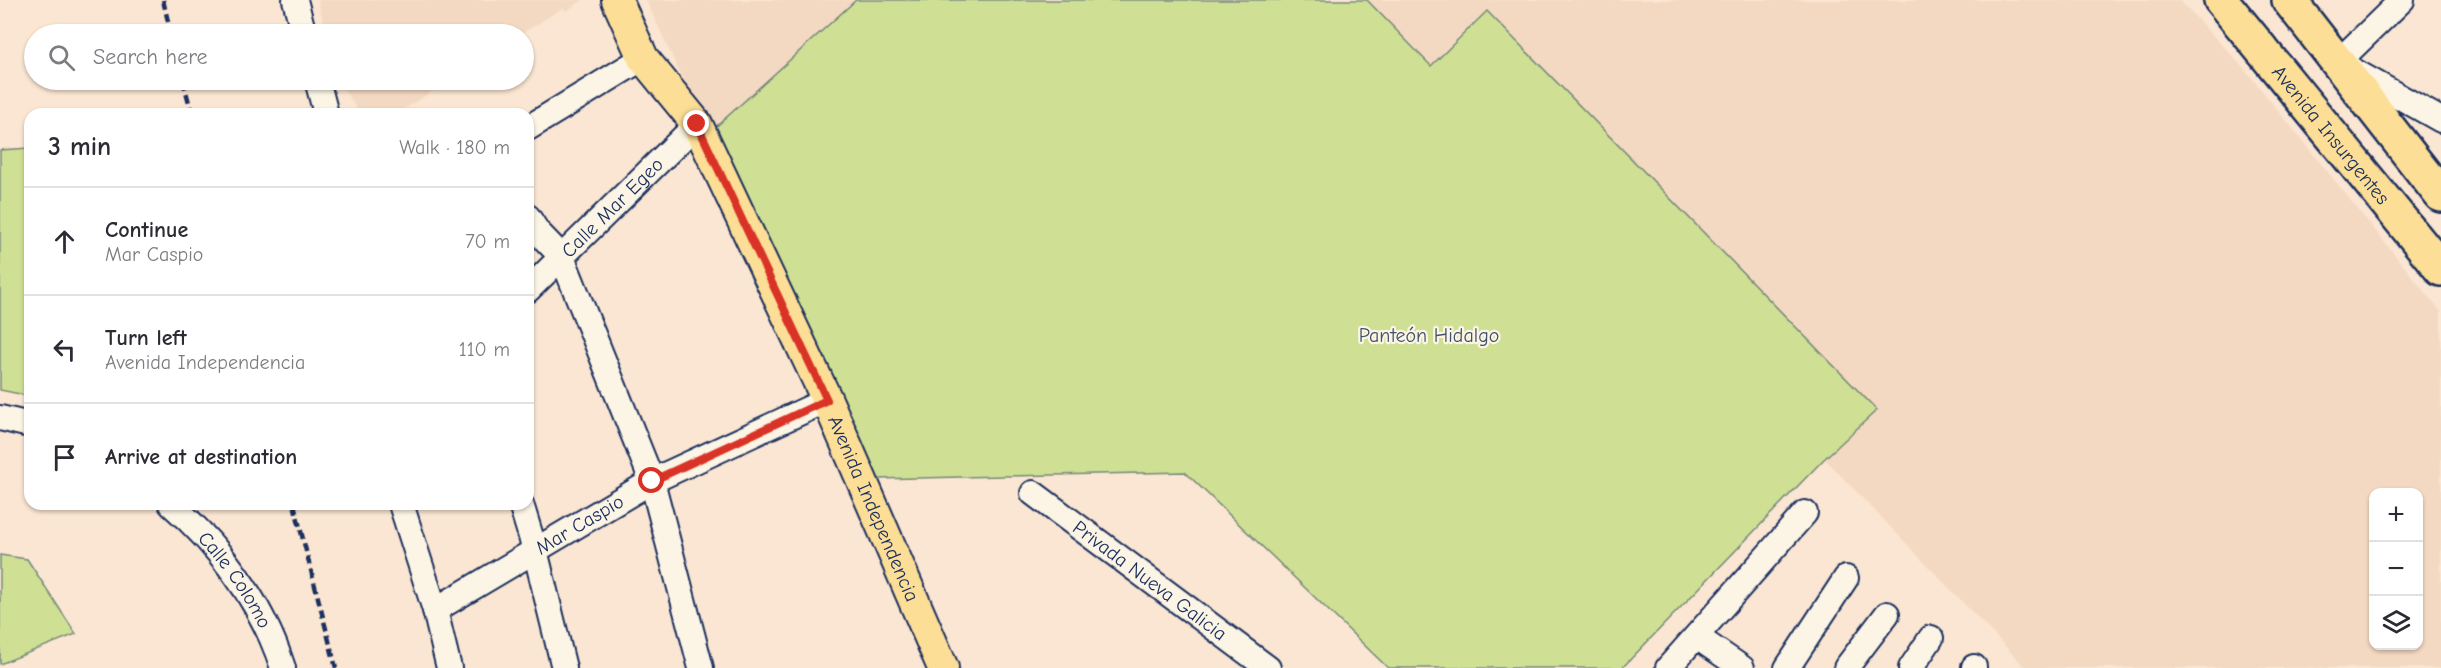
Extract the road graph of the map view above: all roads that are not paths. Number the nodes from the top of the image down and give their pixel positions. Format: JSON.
{"nodes":[{"id":1,"x":295,"y":0,"type":"edge"},
{"id":2,"x":617,"y":0,"type":"edge"},
{"id":3,"x":2221,"y":0,"type":"edge"},
{"id":4,"x":2289,"y":0,"type":"edge"},
{"id":5,"x":2402,"y":0,"type":"edge"},
{"id":6,"x":301,"y":24,"type":"edge"},
{"id":7,"x":644,"y":58,"type":"junction"},
{"id":8,"x":2338,"y":62,"type":"junction"},
{"id":9,"x":320,"y":90,"type":"edge"},
{"id":10,"x":324,"y":108,"type":"edge"},
{"id":11,"x":2441,"y":120,"type":"edge"},
{"id":12,"x":534,"y":124,"type":"edge"},
{"id":13,"x":697,"y":124,"type":"junction"},
{"id":14,"x":2441,"y":195,"type":"edge"},
{"id":15,"x":534,"y":227,"type":"edge"},
{"id":16,"x":562,"y":257,"type":"junction"},
{"id":17,"x":2441,"y":269,"type":"edge"},
{"id":18,"x":534,"y":284,"type":"edge"},
{"id":19,"x":827,"y":400,"type":"junction"},
{"id":20,"x":0,"y":418,"type":"edge"},
{"id":21,"x":24,"y":424,"type":"edge"},
{"id":22,"x":652,"y":481,"type":"junction"},
{"id":23,"x":1033,"y":493,"type":"dead end"},
{"id":24,"x":177,"y":510,"type":"edge"},
{"id":25,"x":403,"y":510,"type":"edge"},
{"id":26,"x":523,"y":510,"type":"edge"},
{"id":27,"x":1805,"y":513,"type":"dead end"},
{"id":28,"x":535,"y":550,"type":"junction"},
{"id":29,"x":1846,"y":578,"type":"dead end"},
{"id":30,"x":435,"y":610,"type":"junction"},
{"id":31,"x":1887,"y":614,"type":"dead end"},
{"id":32,"x":1697,"y":637,"type":"junction"},
{"id":33,"x":1931,"y":638,"type":"dead end"},
{"id":34,"x":1672,"y":667,"type":"edge"},
{"id":35,"x":283,"y":668,"type":"edge"},
{"id":36,"x":449,"y":668,"type":"edge"},
{"id":37,"x":564,"y":668,"type":"edge"},
{"id":38,"x":701,"y":668,"type":"edge"},
{"id":39,"x":943,"y":668,"type":"edge"},
{"id":40,"x":1268,"y":668,"type":"edge"},
{"id":41,"x":1742,"y":668,"type":"edge"},
{"id":42,"x":1787,"y":668,"type":"edge"},
{"id":43,"x":1846,"y":668,"type":"edge"},
{"id":44,"x":1911,"y":668,"type":"edge"}],
"edges":[{"from":1,"to":6,"type":"street"},
{"from":2,"to":7,"type":"main road","name":"Avenida Independencia"},
{"from":3,"to":17,"type":"highway","name":"Avenida Insurgentes"},
{"from":4,"to":8,"type":"highway"},
{"from":5,"to":8,"type":"street"},
{"from":7,"to":12,"type":"street"},
{"from":7,"to":13,"type":"main road","name":"Avenida Independencia"},
{"from":8,"to":11,"type":"street"},
{"from":8,"to":14,"type":"highway"},
{"from":9,"to":10,"type":"street"},
{"from":13,"to":16,"type":"street","name":"Calle Mar Egeo"},
{"from":13,"to":19,"type":"main road","name":"Avenida Independencia"},
{"from":15,"to":16,"type":"street"},
{"from":16,"to":18,"type":"street","name":"Calle Mar Egeo"},
{"from":16,"to":22,"type":"street"},
{"from":19,"to":22,"type":"street","name":"Mar Caspio"},
{"from":19,"to":39,"type":"main road","name":"Avenida Independencia"},
{"from":20,"to":21,"type":"street"},
{"from":22,"to":28,"type":"street","name":"Mar Caspio"},
{"from":22,"to":38,"type":"street"},
{"from":23,"to":40,"type":"street","name":"Privada Nueva Galicia"},
{"from":24,"to":35,"type":"street","name":"Calle Colomo"},
{"from":25,"to":30,"type":"street"},
{"from":26,"to":28,"type":"street"},
{"from":27,"to":32,"type":"street"},
{"from":28,"to":30,"type":"street","name":"Mar Caspio"},
{"from":28,"to":37,"type":"street"},
{"from":29,"to":42,"type":"street"},
{"from":30,"to":36,"type":"street"},
{"from":31,"to":43,"type":"street"},
{"from":32,"to":34,"type":"street"},
{"from":32,"to":41,"type":"street"},
{"from":33,"to":44,"type":"street"}]}
